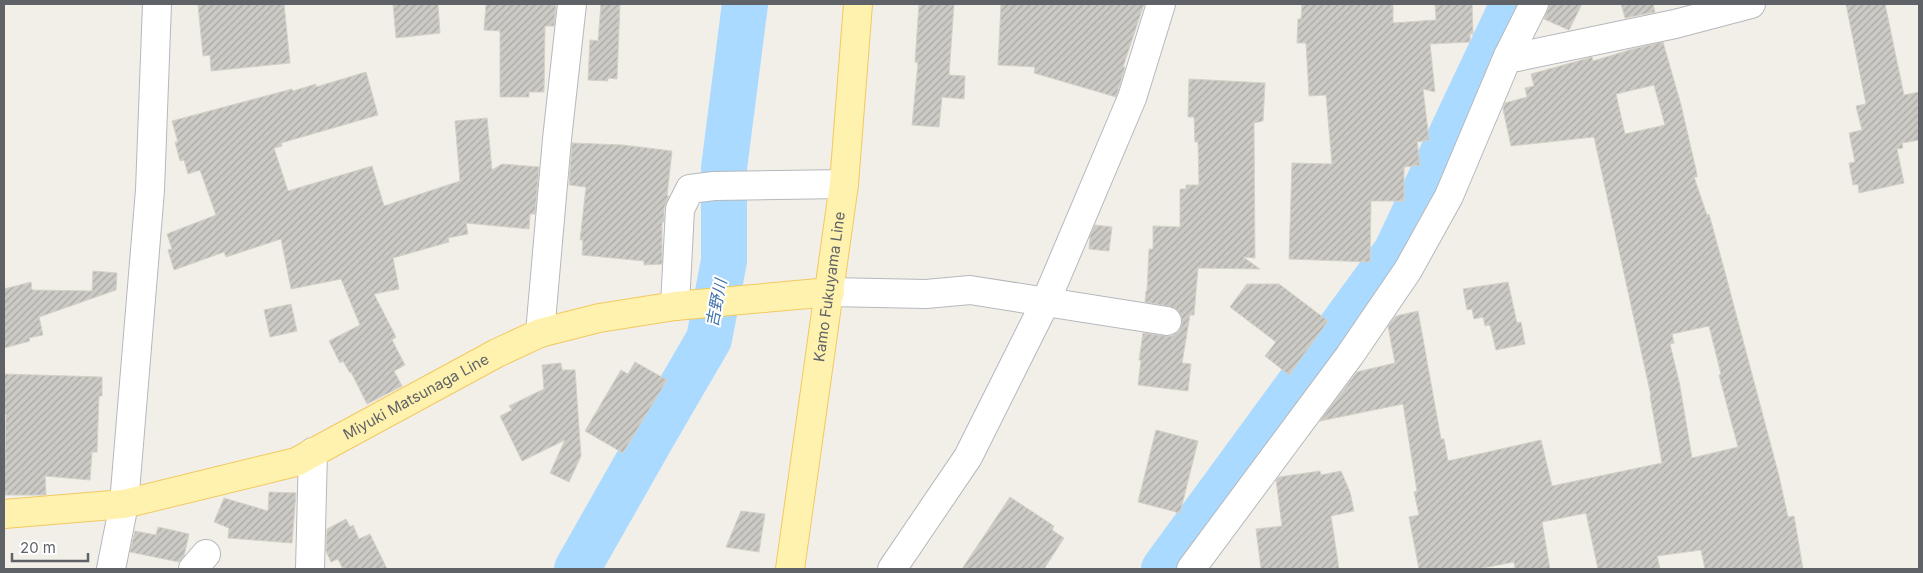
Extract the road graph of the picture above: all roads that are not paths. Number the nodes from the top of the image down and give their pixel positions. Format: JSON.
{"nodes":[{"id":1,"x":157,"y":4,"type":"edge"},
{"id":2,"x":572,"y":4,"type":"edge"},
{"id":3,"x":858,"y":4,"type":"edge"},
{"id":4,"x":1161,"y":4,"type":"edge"},
{"id":5,"x":1534,"y":4,"type":"edge"},
{"id":6,"x":1752,"y":4,"type":"edge"},
{"id":7,"x":1508,"y":56,"type":"junction"},
{"id":8,"x":844,"y":184,"type":"junction"},
{"id":9,"x":830,"y":292,"type":"junction"},
{"id":10,"x":1046,"y":301,"type":"junction"},
{"id":11,"x":688,"y":305,"type":"junction"},
{"id":12,"x":1167,"y":321,"type":"dead end"},
{"id":13,"x":540,"y":333,"type":"junction"},
{"id":14,"x":313,"y":452,"type":"junction"},
{"id":15,"x":124,"y":504,"type":"junction"},
{"id":16,"x":4,"y":514,"type":"edge"},
{"id":17,"x":111,"y":569,"type":"edge"},
{"id":18,"x":310,"y":569,"type":"edge"},
{"id":19,"x":790,"y":569,"type":"edge"},
{"id":20,"x":892,"y":569,"type":"edge"},
{"id":21,"x":1191,"y":569,"type":"edge"}],
"edges":[{"from":1,"to":15,"type":"street"},
{"from":2,"to":13,"type":"street"},
{"from":3,"to":8,"type":"main road","name":"Kamo Fukuyama Line"},
{"from":4,"to":10,"type":"street"},
{"from":5,"to":7,"type":"street"},
{"from":6,"to":7,"type":"street"},
{"from":7,"to":21,"type":"street"},
{"from":8,"to":9,"type":"main road","name":"Kamo Fukuyama Line"},
{"from":8,"to":11,"type":"street"},
{"from":9,"to":10,"type":"street"},
{"from":9,"to":11,"type":"main road","name":"Miyuki Matsunaga Line"},
{"from":9,"to":19,"type":"main road","name":"Kamo Fukuyama Line"},
{"from":10,"to":12,"type":"street"},
{"from":10,"to":20,"type":"street"},
{"from":11,"to":13,"type":"main road","name":"Miyuki Matsunaga Line"},
{"from":13,"to":14,"type":"main road","name":"Miyuki Matsunaga Line"},
{"from":14,"to":15,"type":"main road","name":"Miyuki Matsunaga Line"},
{"from":14,"to":18,"type":"street"},
{"from":15,"to":16,"type":"main road","name":"Miyuki Matsunaga Line"},
{"from":15,"to":17,"type":"street"}]}
